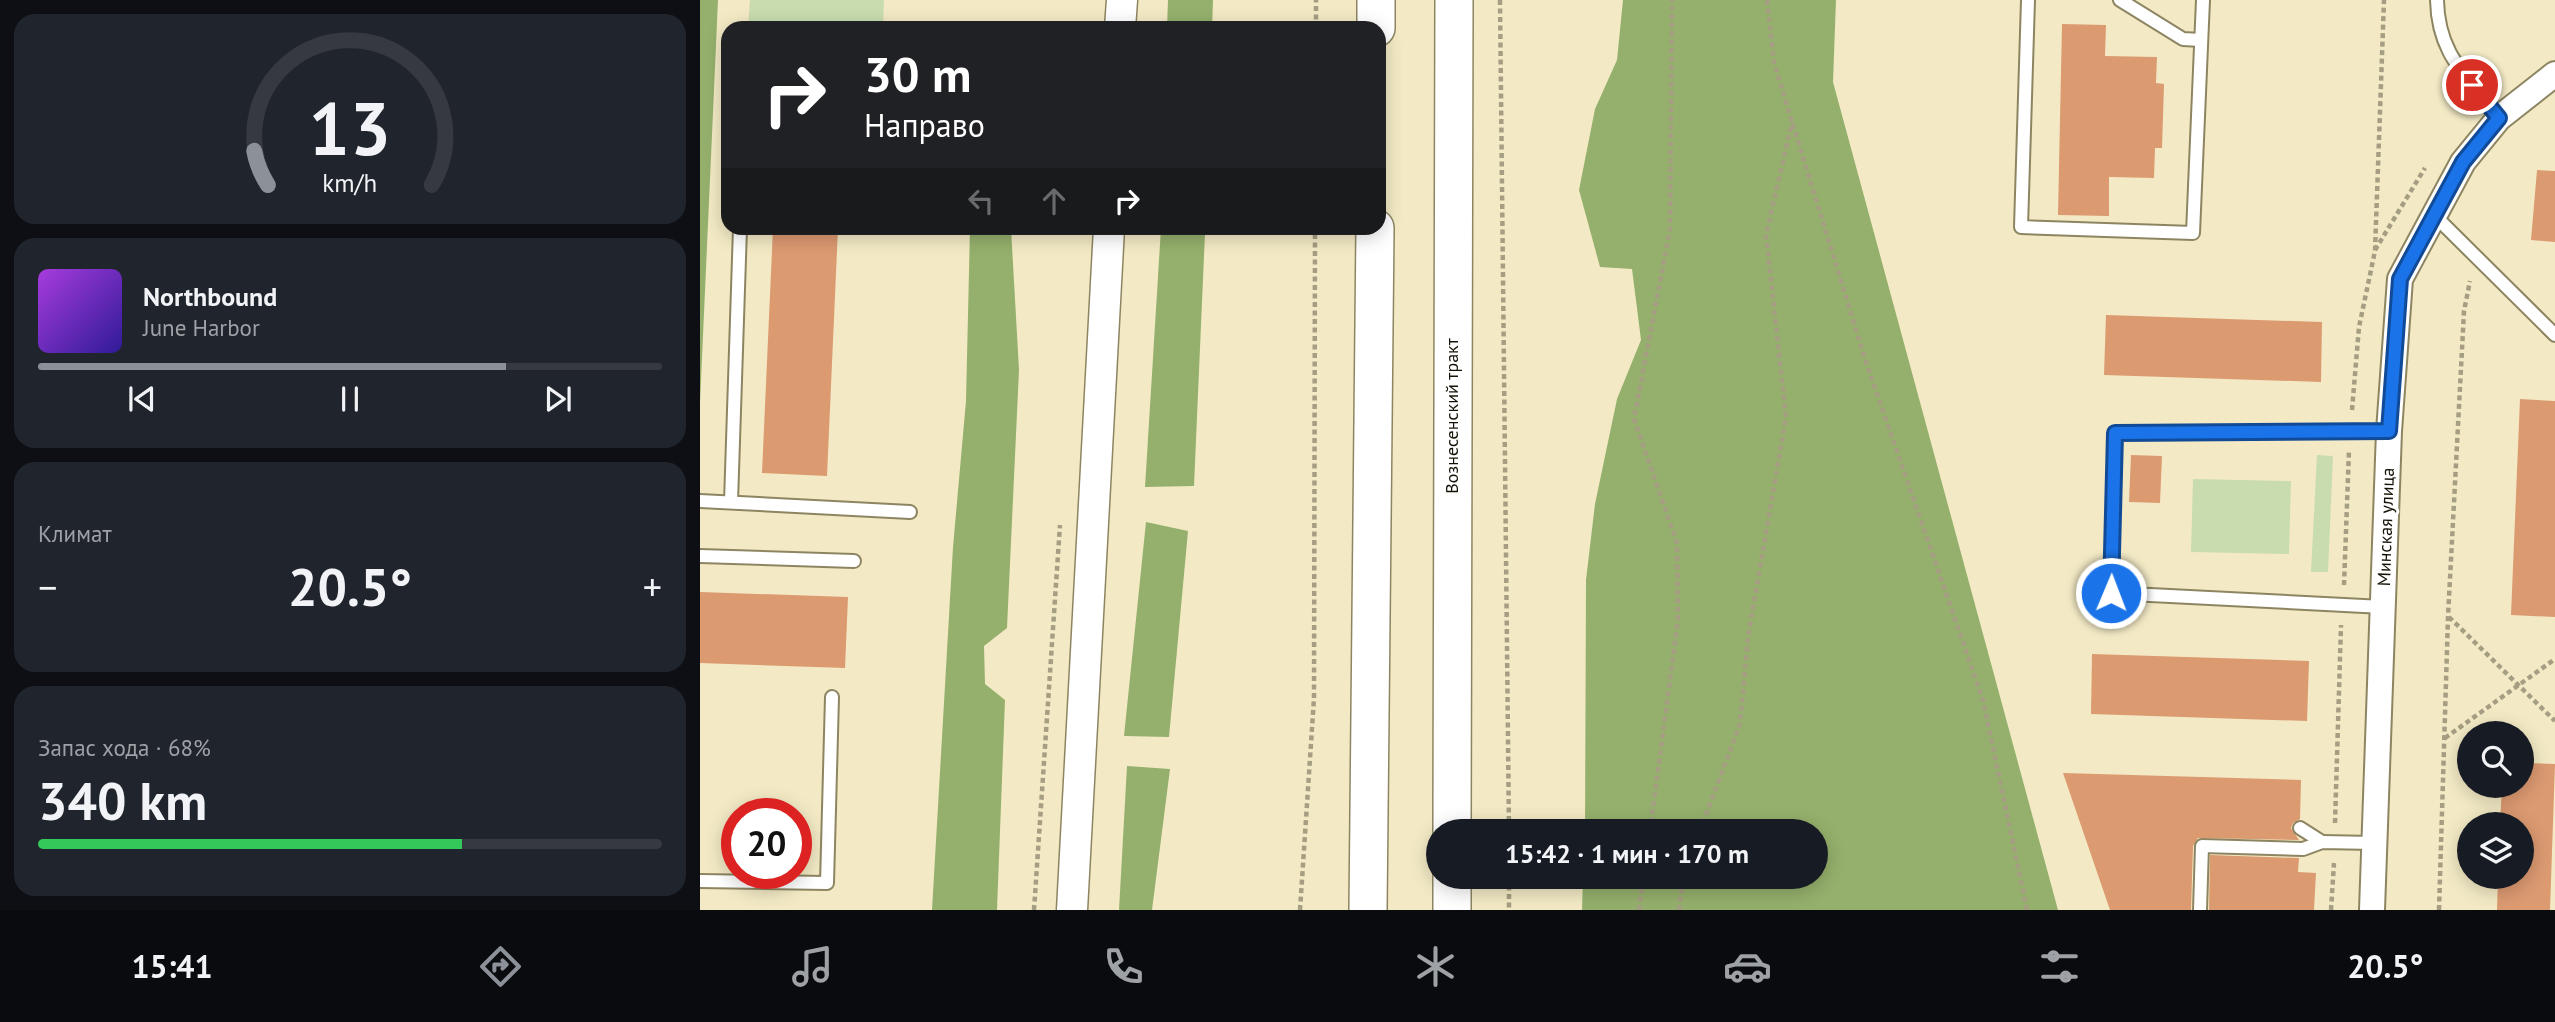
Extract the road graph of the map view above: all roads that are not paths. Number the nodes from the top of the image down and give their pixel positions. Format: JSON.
{"nodes":[{"id":1,"x":1122,"y":0,"type":"edge"},
{"id":2,"x":1376,"y":0,"type":"edge"},
{"id":3,"x":1454,"y":0,"type":"edge"},
{"id":4,"x":2028,"y":0,"type":"edge"},
{"id":5,"x":2120,"y":0,"type":"edge"},
{"id":6,"x":2203,"y":0,"type":"edge"},
{"id":7,"x":2437,"y":0,"type":"edge"},
{"id":8,"x":1120,"y":21,"type":"edge"},
{"id":9,"x":1376,"y":21,"type":"edge"},
{"id":10,"x":2201,"y":40,"type":"junction"},
{"id":11,"x":2555,"y":74,"type":"edge"},
{"id":12,"x":2499,"y":118,"type":"junction"},
{"id":13,"x":2434,"y":215,"type":"junction"},
{"id":14,"x":740,"y":235,"type":"edge"},
{"id":15,"x":1109,"y":235,"type":"edge"},
{"id":16,"x":1375,"y":235,"type":"edge"},
{"id":17,"x":2555,"y":335,"type":"edge"},
{"id":18,"x":2389,"y":431,"type":"junction"},
{"id":19,"x":700,"y":501,"type":"edge"},
{"id":20,"x":731,"y":502,"type":"junction"},
{"id":21,"x":910,"y":512,"type":"dead end"},
{"id":22,"x":700,"y":556,"type":"edge"},
{"id":23,"x":854,"y":561,"type":"dead end"},
{"id":24,"x":2383,"y":607,"type":"junction"},
{"id":25,"x":832,"y":697,"type":"dead end"},
{"id":26,"x":1452,"y":819,"type":"edge"},
{"id":27,"x":2300,"y":828,"type":"dead end"},
{"id":28,"x":2322,"y":842,"type":"junction"},
{"id":29,"x":2374,"y":844,"type":"junction"},
{"id":30,"x":700,"y":881,"type":"edge"},
{"id":31,"x":1452,"y":889,"type":"edge"},
{"id":32,"x":1072,"y":910,"type":"edge"},
{"id":33,"x":1368,"y":910,"type":"edge"},
{"id":34,"x":1452,"y":910,"type":"edge"},
{"id":35,"x":2200,"y":910,"type":"edge"},
{"id":36,"x":2372,"y":910,"type":"edge"}],
"edges":[{"from":1,"to":8,"type":"street"},
{"from":2,"to":9,"type":"main road"},
{"from":3,"to":26,"type":"main road","name":"Вознесенский тракт"},
{"from":4,"to":10,"type":"lane"},
{"from":5,"to":10,"type":"lane"},
{"from":6,"to":10,"type":"lane"},
{"from":7,"to":12,"type":"lane"},
{"from":11,"to":12,"type":"street","name":"Минская улица"},
{"from":12,"to":13,"type":"street","name":"Минская улица"},
{"from":13,"to":17,"type":"lane"},
{"from":13,"to":18,"type":"street","name":"Минская улица"},
{"from":14,"to":20,"type":"lane"},
{"from":15,"to":32,"type":"street"},
{"from":16,"to":33,"type":"main road"},
{"from":18,"to":24,"type":"street","name":"Минская улица"},
{"from":18,"to":24,"type":"lane"},
{"from":19,"to":20,"type":"lane"},
{"from":20,"to":21,"type":"lane"},
{"from":22,"to":23,"type":"lane"},
{"from":24,"to":29,"type":"street","name":"Минская улица"},
{"from":25,"to":30,"type":"lane"},
{"from":27,"to":28,"type":"lane"},
{"from":28,"to":29,"type":"lane"},
{"from":28,"to":35,"type":"lane"},
{"from":29,"to":36,"type":"street","name":"Минская улица"},
{"from":31,"to":34,"type":"main road"}]}
